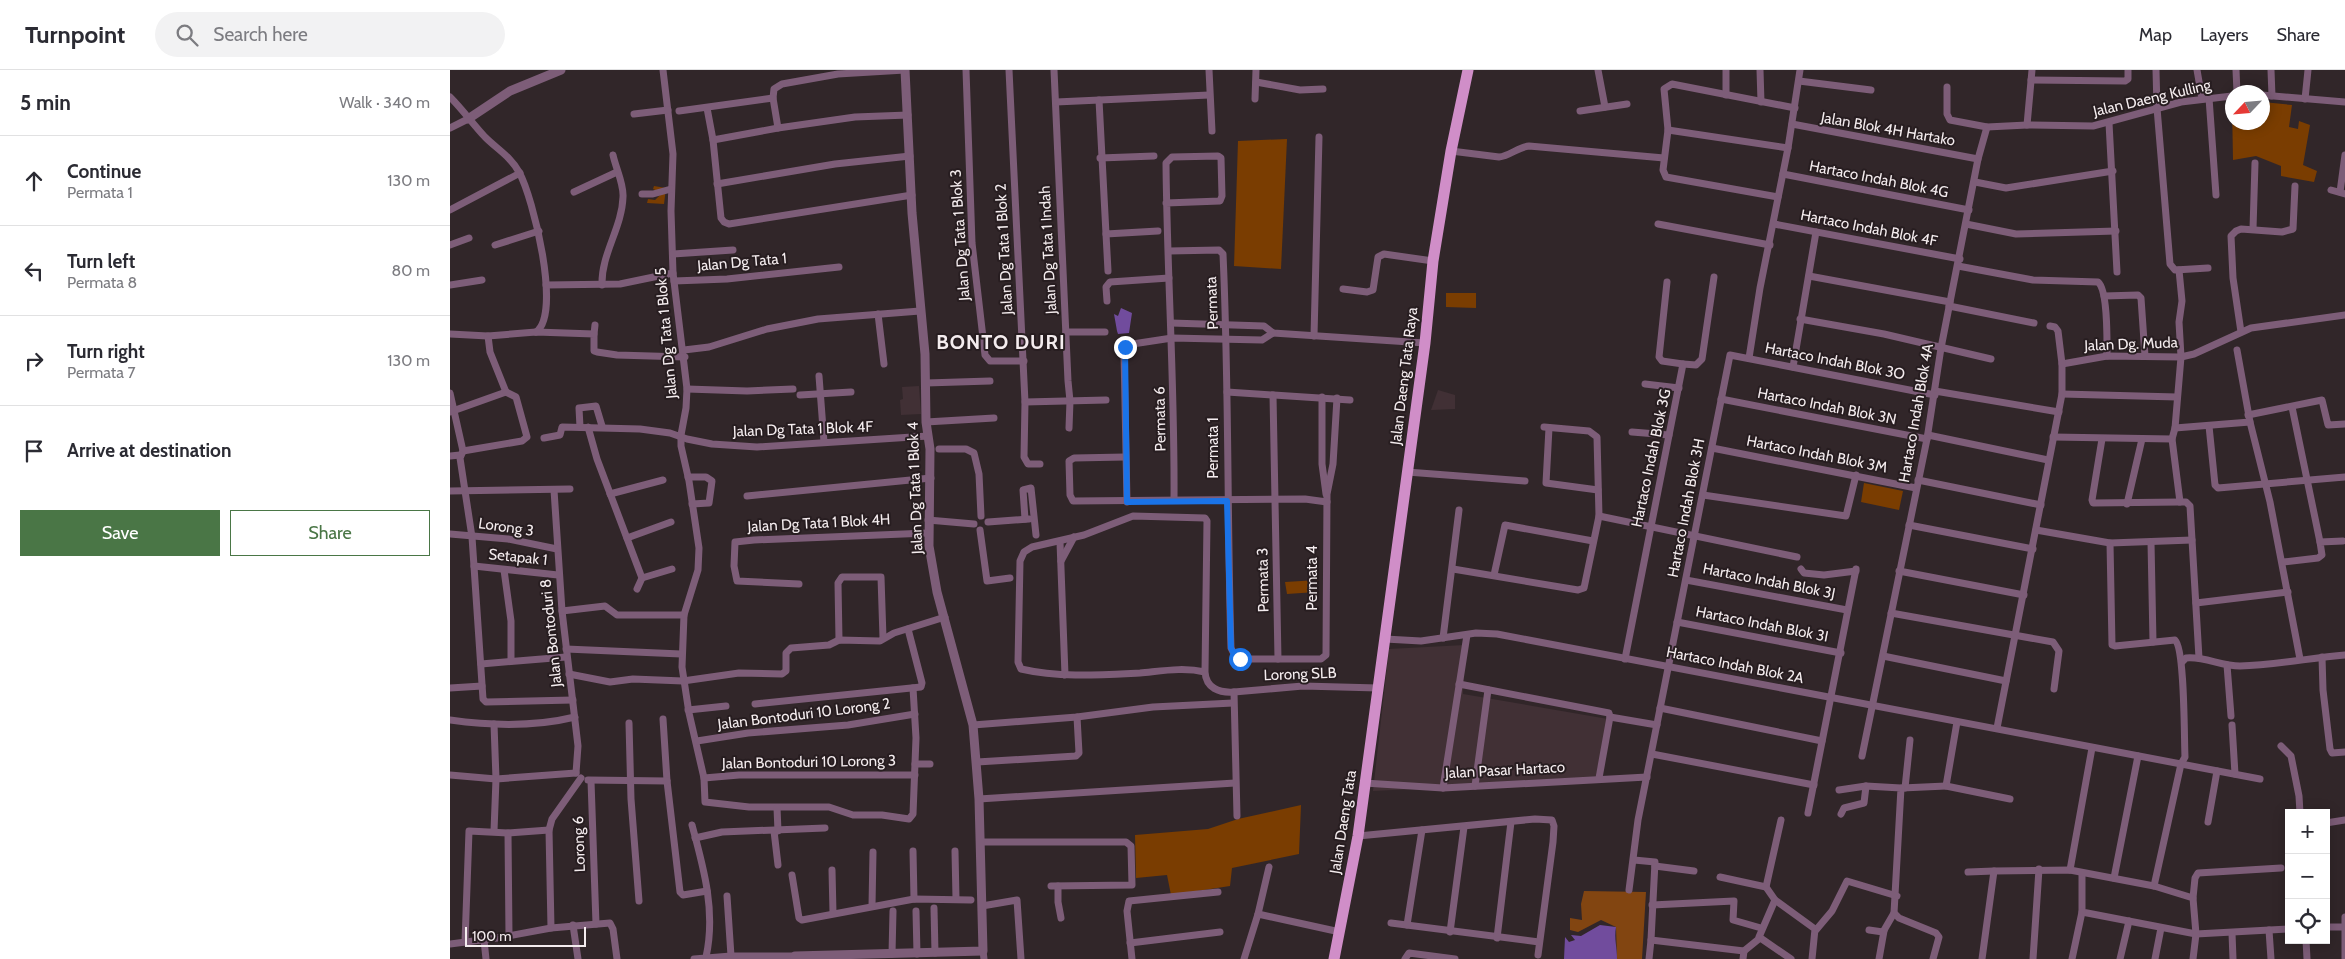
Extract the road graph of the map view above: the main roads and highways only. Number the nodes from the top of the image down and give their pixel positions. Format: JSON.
{"nodes":[{"id":1,"x":1468,"y":70,"type":"edge"},
{"id":2,"x":1378,"y":688,"type":"joint"},
{"id":3,"x":1334,"y":959,"type":"edge"}],
"edges":[{"from":1,"to":2,"type":"main road","name":"Jalan Daeng Tata Raya"},
{"from":2,"to":3,"type":"main road","name":"Jalan Daeng Tata"}]}
